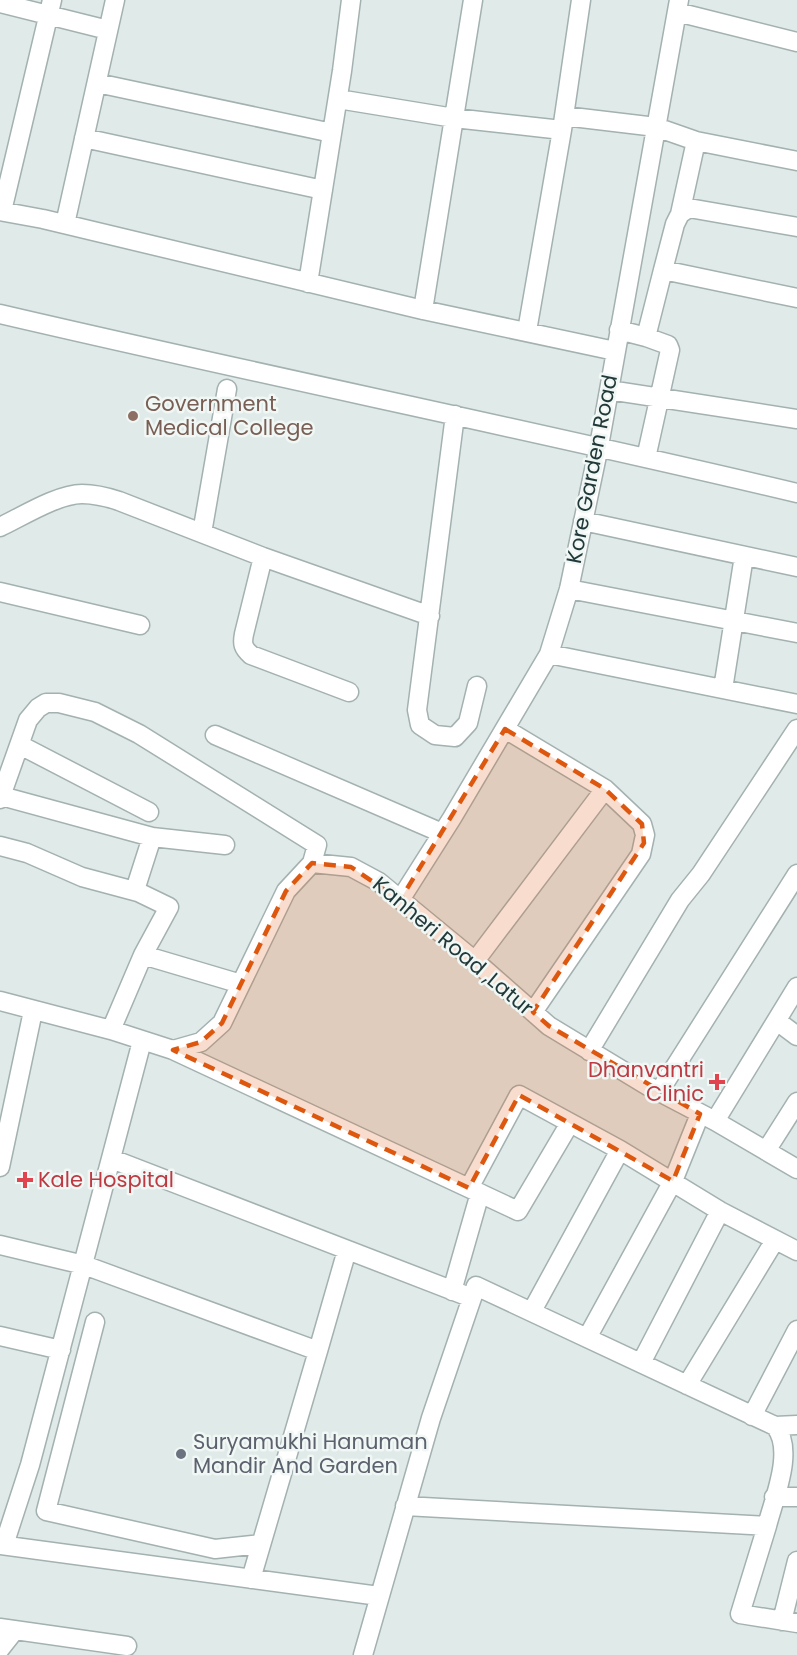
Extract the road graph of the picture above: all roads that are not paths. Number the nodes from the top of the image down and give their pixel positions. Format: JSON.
{"nodes":[{"id":1,"x":115,"y":0,"type":"edge"},
{"id":2,"x":351,"y":0,"type":"edge"},
{"id":3,"x":473,"y":0,"type":"edge"},
{"id":4,"x":581,"y":0,"type":"edge"},
{"id":5,"x":0,"y":3,"type":"edge"},
{"id":6,"x":678,"y":6,"type":"edge"},
{"id":7,"x":50,"y":8,"type":"edge"},
{"id":8,"x":108,"y":30,"type":"junction"},
{"id":9,"x":797,"y":42,"type":"edge"},
{"id":10,"x":97,"y":83,"type":"junction"},
{"id":11,"x":338,"y":99,"type":"junction"},
{"id":12,"x":454,"y":118,"type":"junction"},
{"id":13,"x":563,"y":123,"type":"junction"},
{"id":14,"x":656,"y":127,"type":"junction"},
{"id":15,"x":332,"y":133,"type":"junction"},
{"id":16,"x":84,"y":138,"type":"junction"},
{"id":17,"x":696,"y":141,"type":"junction"},
{"id":18,"x":797,"y":161,"type":"edge"},
{"id":19,"x":323,"y":190,"type":"junction"},
{"id":20,"x":1,"y":211,"type":"edge"},
{"id":21,"x":680,"y":214,"type":"junction"},
{"id":22,"x":65,"y":224,"type":"junction"},
{"id":23,"x":797,"y":226,"type":"edge"},
{"id":24,"x":663,"y":270,"type":"junction"},
{"id":25,"x":308,"y":283,"type":"junction"},
{"id":26,"x":797,"y":298,"type":"edge"},
{"id":27,"x":423,"y":310,"type":"junction"},
{"id":28,"x":0,"y":314,"type":"edge"},
{"id":29,"x":619,"y":330,"type":"junction"},
{"id":30,"x":527,"y":331,"type":"junction"},
{"id":31,"x":646,"y":337,"type":"junction"},
{"id":32,"x":615,"y":351,"type":"junction"},
{"id":33,"x":226,"y":389,"type":"dead end"},
{"id":34,"x":609,"y":390,"type":"junction"},
{"id":35,"x":660,"y":398,"type":"junction"},
{"id":36,"x":455,"y":415,"type":"junction"},
{"id":37,"x":797,"y":419,"type":"edge"},
{"id":38,"x":599,"y":446,"type":"junction"},
{"id":39,"x":646,"y":458,"type":"junction"},
{"id":40,"x":796,"y":488,"type":"edge"},
{"id":41,"x":583,"y":521,"type":"junction"},
{"id":42,"x":0,"y":527,"type":"edge"},
{"id":43,"x":202,"y":533,"type":"junction"},
{"id":44,"x":744,"y":556,"type":"junction"},
{"id":45,"x":263,"y":557,"type":"junction"},
{"id":46,"x":797,"y":567,"type":"edge"},
{"id":47,"x":569,"y":589,"type":"junction"},
{"id":48,"x":0,"y":592,"type":"edge"},
{"id":49,"x":430,"y":615,"type":"junction"},
{"id":50,"x":733,"y":621,"type":"junction"},
{"id":51,"x":140,"y":625,"type":"dead end"},
{"id":52,"x":797,"y":633,"type":"edge"},
{"id":53,"x":549,"y":654,"type":"junction"},
{"id":54,"x":477,"y":686,"type":"dead end"},
{"id":55,"x":723,"y":689,"type":"junction"},
{"id":56,"x":349,"y":692,"type":"dead end"},
{"id":57,"x":797,"y":704,"type":"edge"},
{"id":58,"x":505,"y":729,"type":"junction"},
{"id":59,"x":797,"y":729,"type":"edge"},
{"id":60,"x":215,"y":735,"type":"dead end"},
{"id":61,"x":20,"y":744,"type":"junction"},
{"id":62,"x":605,"y":789,"type":"junction"},
{"id":63,"x":1,"y":797,"type":"edge"},
{"id":64,"x":149,"y":812,"type":"dead end"},
{"id":65,"x":442,"y":833,"type":"junction"},
{"id":66,"x":152,"y":837,"type":"junction"},
{"id":67,"x":225,"y":845,"type":"dead end"},
{"id":68,"x":0,"y":846,"type":"edge"},
{"id":69,"x":312,"y":863,"type":"junction"},
{"id":70,"x":797,"y":874,"type":"edge"},
{"id":71,"x":135,"y":890,"type":"junction"},
{"id":72,"x":400,"y":900,"type":"junction"},
{"id":73,"x":143,"y":955,"type":"junction"},
{"id":74,"x":475,"y":961,"type":"junction"},
{"id":75,"x":241,"y":984,"type":"junction"},
{"id":76,"x":797,"y":987,"type":"edge"},
{"id":77,"x":0,"y":1001,"type":"edge"},
{"id":78,"x":33,"y":1011,"type":"junction"},
{"id":79,"x":533,"y":1012,"type":"junction"},
{"id":80,"x":777,"y":1021,"type":"junction"},
{"id":81,"x":111,"y":1030,"type":"junction"},
{"id":82,"x":797,"y":1036,"type":"edge"},
{"id":83,"x":142,"y":1041,"type":"junction"},
{"id":84,"x":173,"y":1050,"type":"junction"},
{"id":85,"x":589,"y":1051,"type":"junction"},
{"id":86,"x":659,"y":1092,"type":"junction"},
{"id":87,"x":797,"y":1102,"type":"edge"},
{"id":88,"x":707,"y":1117,"type":"junction"},
{"id":89,"x":570,"y":1123,"type":"junction"},
{"id":90,"x":620,"y":1150,"type":"junction"},
{"id":91,"x":766,"y":1151,"type":"junction"},
{"id":92,"x":111,"y":1159,"type":"junction"},
{"id":93,"x":0,"y":1167,"type":"edge"},
{"id":94,"x":797,"y":1169,"type":"edge"},
{"id":95,"x":673,"y":1181,"type":"junction"},
{"id":96,"x":475,"y":1191,"type":"junction"},
{"id":97,"x":720,"y":1212,"type":"junction"},
{"id":98,"x":776,"y":1240,"type":"junction"},
{"id":99,"x":0,"y":1245,"type":"edge"},
{"id":100,"x":347,"y":1250,"type":"junction"},
{"id":101,"x":797,"y":1251,"type":"edge"},
{"id":102,"x":84,"y":1265,"type":"junction"},
{"id":103,"x":452,"y":1291,"type":"junction"},
{"id":104,"x":472,"y":1298,"type":"junction"},
{"id":105,"x":532,"y":1311,"type":"junction"},
{"id":106,"x":95,"y":1322,"type":"dead end"},
{"id":107,"x":797,"y":1330,"type":"edge"},
{"id":108,"x":0,"y":1336,"type":"edge"},
{"id":109,"x":587,"y":1338,"type":"junction"},
{"id":110,"x":61,"y":1350,"type":"junction"},
{"id":111,"x":318,"y":1351,"type":"junction"},
{"id":112,"x":641,"y":1363,"type":"junction"},
{"id":113,"x":687,"y":1385,"type":"junction"},
{"id":114,"x":752,"y":1416,"type":"junction"},
{"id":115,"x":797,"y":1425,"type":"edge"},
{"id":116,"x":775,"y":1426,"type":"junction"},
{"id":117,"x":774,"y":1497,"type":"junction"},
{"id":118,"x":797,"y":1497,"type":"edge"},
{"id":119,"x":405,"y":1506,"type":"junction"},
{"id":120,"x":767,"y":1526,"type":"junction"},
{"id":121,"x":260,"y":1544,"type":"junction"},
{"id":122,"x":2,"y":1545,"type":"edge"},
{"id":123,"x":797,"y":1561,"type":"edge"},
{"id":124,"x":251,"y":1579,"type":"junction"},
{"id":125,"x":379,"y":1596,"type":"junction"},
{"id":126,"x":789,"y":1622,"type":"edge"},
{"id":127,"x":8,"y":1629,"type":"edge"},
{"id":128,"x":0,"y":1649,"type":"edge"},
{"id":129,"x":129,"y":1652,"type":"edge"},
{"id":130,"x":363,"y":1655,"type":"edge"}],
"edges":[{"from":1,"to":8,"type":"street"},
{"from":2,"to":11,"type":"street"},
{"from":3,"to":12,"type":"street"},
{"from":4,"to":13,"type":"street"},
{"from":5,"to":7,"type":"street"},
{"from":6,"to":9,"type":"street"},
{"from":6,"to":14,"type":"street","name":"Kore Garden Road"},
{"from":7,"to":8,"type":"street"},
{"from":7,"to":20,"type":"street"},
{"from":8,"to":10,"type":"street"},
{"from":10,"to":15,"type":"street"},
{"from":10,"to":16,"type":"street"},
{"from":11,"to":12,"type":"street"},
{"from":11,"to":15,"type":"street"},
{"from":12,"to":13,"type":"street"},
{"from":12,"to":27,"type":"street"},
{"from":13,"to":14,"type":"street"},
{"from":13,"to":30,"type":"street"},
{"from":14,"to":17,"type":"street"},
{"from":14,"to":29,"type":"street","name":"Kore Garden Road"},
{"from":15,"to":19,"type":"street"},
{"from":16,"to":19,"type":"street"},
{"from":16,"to":22,"type":"street"},
{"from":17,"to":18,"type":"street"},
{"from":17,"to":21,"type":"street"},
{"from":19,"to":25,"type":"street"},
{"from":20,"to":22,"type":"street"},
{"from":21,"to":23,"type":"street"},
{"from":21,"to":24,"type":"street"},
{"from":22,"to":25,"type":"street"},
{"from":24,"to":26,"type":"street"},
{"from":24,"to":31,"type":"street"},
{"from":25,"to":27,"type":"street"},
{"from":27,"to":30,"type":"street"},
{"from":28,"to":36,"type":"street"},
{"from":29,"to":31,"type":"street"},
{"from":29,"to":32,"type":"street","name":"Kore Garden Road"},
{"from":30,"to":32,"type":"street"},
{"from":31,"to":35,"type":"street"},
{"from":32,"to":34,"type":"street","name":"Kore Garden Road"},
{"from":33,"to":43,"type":"street"},
{"from":34,"to":35,"type":"street"},
{"from":34,"to":38,"type":"street","name":"Kore Garden Road"},
{"from":35,"to":37,"type":"street"},
{"from":35,"to":39,"type":"street"},
{"from":36,"to":38,"type":"street"},
{"from":36,"to":49,"type":"street"},
{"from":38,"to":39,"type":"street"},
{"from":38,"to":41,"type":"street","name":"Kore Garden Road"},
{"from":39,"to":40,"type":"street"},
{"from":41,"to":44,"type":"street"},
{"from":41,"to":47,"type":"street","name":"Kore Garden Road"},
{"from":42,"to":43,"type":"street"},
{"from":43,"to":45,"type":"street"},
{"from":44,"to":46,"type":"street"},
{"from":44,"to":50,"type":"street"},
{"from":45,"to":49,"type":"street"},
{"from":45,"to":56,"type":"street"},
{"from":47,"to":50,"type":"street"},
{"from":47,"to":53,"type":"street","name":"Kore Garden Road"},
{"from":48,"to":51,"type":"street"},
{"from":49,"to":54,"type":"street"},
{"from":50,"to":52,"type":"street"},
{"from":50,"to":55,"type":"street"},
{"from":53,"to":55,"type":"street"},
{"from":53,"to":58,"type":"street","name":"Kore Garden Road"},
{"from":55,"to":57,"type":"street"},
{"from":58,"to":62,"type":"street"},
{"from":58,"to":65,"type":"street","name":"Kore Garden Road"},
{"from":59,"to":85,"type":"street"},
{"from":60,"to":65,"type":"street"},
{"from":61,"to":63,"type":"street"},
{"from":61,"to":64,"type":"street"},
{"from":61,"to":69,"type":"street"},
{"from":62,"to":74,"type":"street"},
{"from":62,"to":79,"type":"street"},
{"from":63,"to":66,"type":"street"},
{"from":65,"to":72,"type":"street","name":"Kore Garden Road"},
{"from":66,"to":67,"type":"street"},
{"from":66,"to":71,"type":"street"},
{"from":68,"to":71,"type":"street"},
{"from":69,"to":72,"type":"street","name":"Kanheri Road ,Latur"},
{"from":69,"to":75,"type":"street"},
{"from":70,"to":86,"type":"street"},
{"from":71,"to":73,"type":"street"},
{"from":72,"to":74,"type":"street","name":"Kanheri Road ,Latur"},
{"from":73,"to":75,"type":"street"},
{"from":73,"to":81,"type":"street"},
{"from":74,"to":79,"type":"street","name":"Kanheri Road ,Latur"},
{"from":75,"to":84,"type":"street"},
{"from":76,"to":80,"type":"street"},
{"from":77,"to":78,"type":"street"},
{"from":78,"to":81,"type":"street"},
{"from":78,"to":93,"type":"street"},
{"from":79,"to":85,"type":"street","name":"Kanheri Road ,Latur"},
{"from":80,"to":82,"type":"street"},
{"from":80,"to":88,"type":"street"},
{"from":81,"to":83,"type":"street"},
{"from":83,"to":84,"type":"street"},
{"from":83,"to":92,"type":"street"},
{"from":84,"to":96,"type":"street"},
{"from":85,"to":86,"type":"street","name":"Kanheri Road ,Latur"},
{"from":86,"to":88,"type":"street","name":"Kanheri Road ,Latur"},
{"from":87,"to":91,"type":"street"},
{"from":88,"to":91,"type":"street","name":"Kanheri Road ,Latur"},
{"from":88,"to":95,"type":"street"},
{"from":89,"to":90,"type":"street"},
{"from":89,"to":96,"type":"street"},
{"from":89,"to":96,"type":"street"},
{"from":90,"to":95,"type":"street"},
{"from":90,"to":105,"type":"street"},
{"from":91,"to":94,"type":"street","name":"Kanheri Road ,Latur"},
{"from":92,"to":100,"type":"street"},
{"from":92,"to":102,"type":"street"},
{"from":95,"to":97,"type":"street"},
{"from":95,"to":109,"type":"street"},
{"from":96,"to":103,"type":"street"},
{"from":97,"to":98,"type":"street"},
{"from":97,"to":112,"type":"street"},
{"from":98,"to":101,"type":"street"},
{"from":98,"to":113,"type":"street"},
{"from":99,"to":102,"type":"street"},
{"from":100,"to":103,"type":"street"},
{"from":100,"to":111,"type":"street"},
{"from":102,"to":110,"type":"street"},
{"from":102,"to":111,"type":"street"},
{"from":103,"to":104,"type":"street"},
{"from":104,"to":105,"type":"street"},
{"from":104,"to":119,"type":"street"},
{"from":105,"to":109,"type":"street"},
{"from":106,"to":121,"type":"street"},
{"from":107,"to":114,"type":"street"},
{"from":108,"to":110,"type":"street"},
{"from":109,"to":112,"type":"street"},
{"from":110,"to":122,"type":"street"},
{"from":111,"to":121,"type":"street"},
{"from":112,"to":113,"type":"street"},
{"from":113,"to":114,"type":"street"},
{"from":114,"to":116,"type":"street"},
{"from":115,"to":116,"type":"street"},
{"from":116,"to":117,"type":"street"},
{"from":117,"to":118,"type":"street"},
{"from":117,"to":120,"type":"street"},
{"from":119,"to":120,"type":"street"},
{"from":119,"to":125,"type":"street"},
{"from":120,"to":126,"type":"street"},
{"from":121,"to":124,"type":"street"},
{"from":122,"to":124,"type":"street"},
{"from":123,"to":126,"type":"street"},
{"from":124,"to":125,"type":"street"},
{"from":125,"to":130,"type":"street"},
{"from":127,"to":128,"type":"street"},
{"from":127,"to":129,"type":"street"}]}
